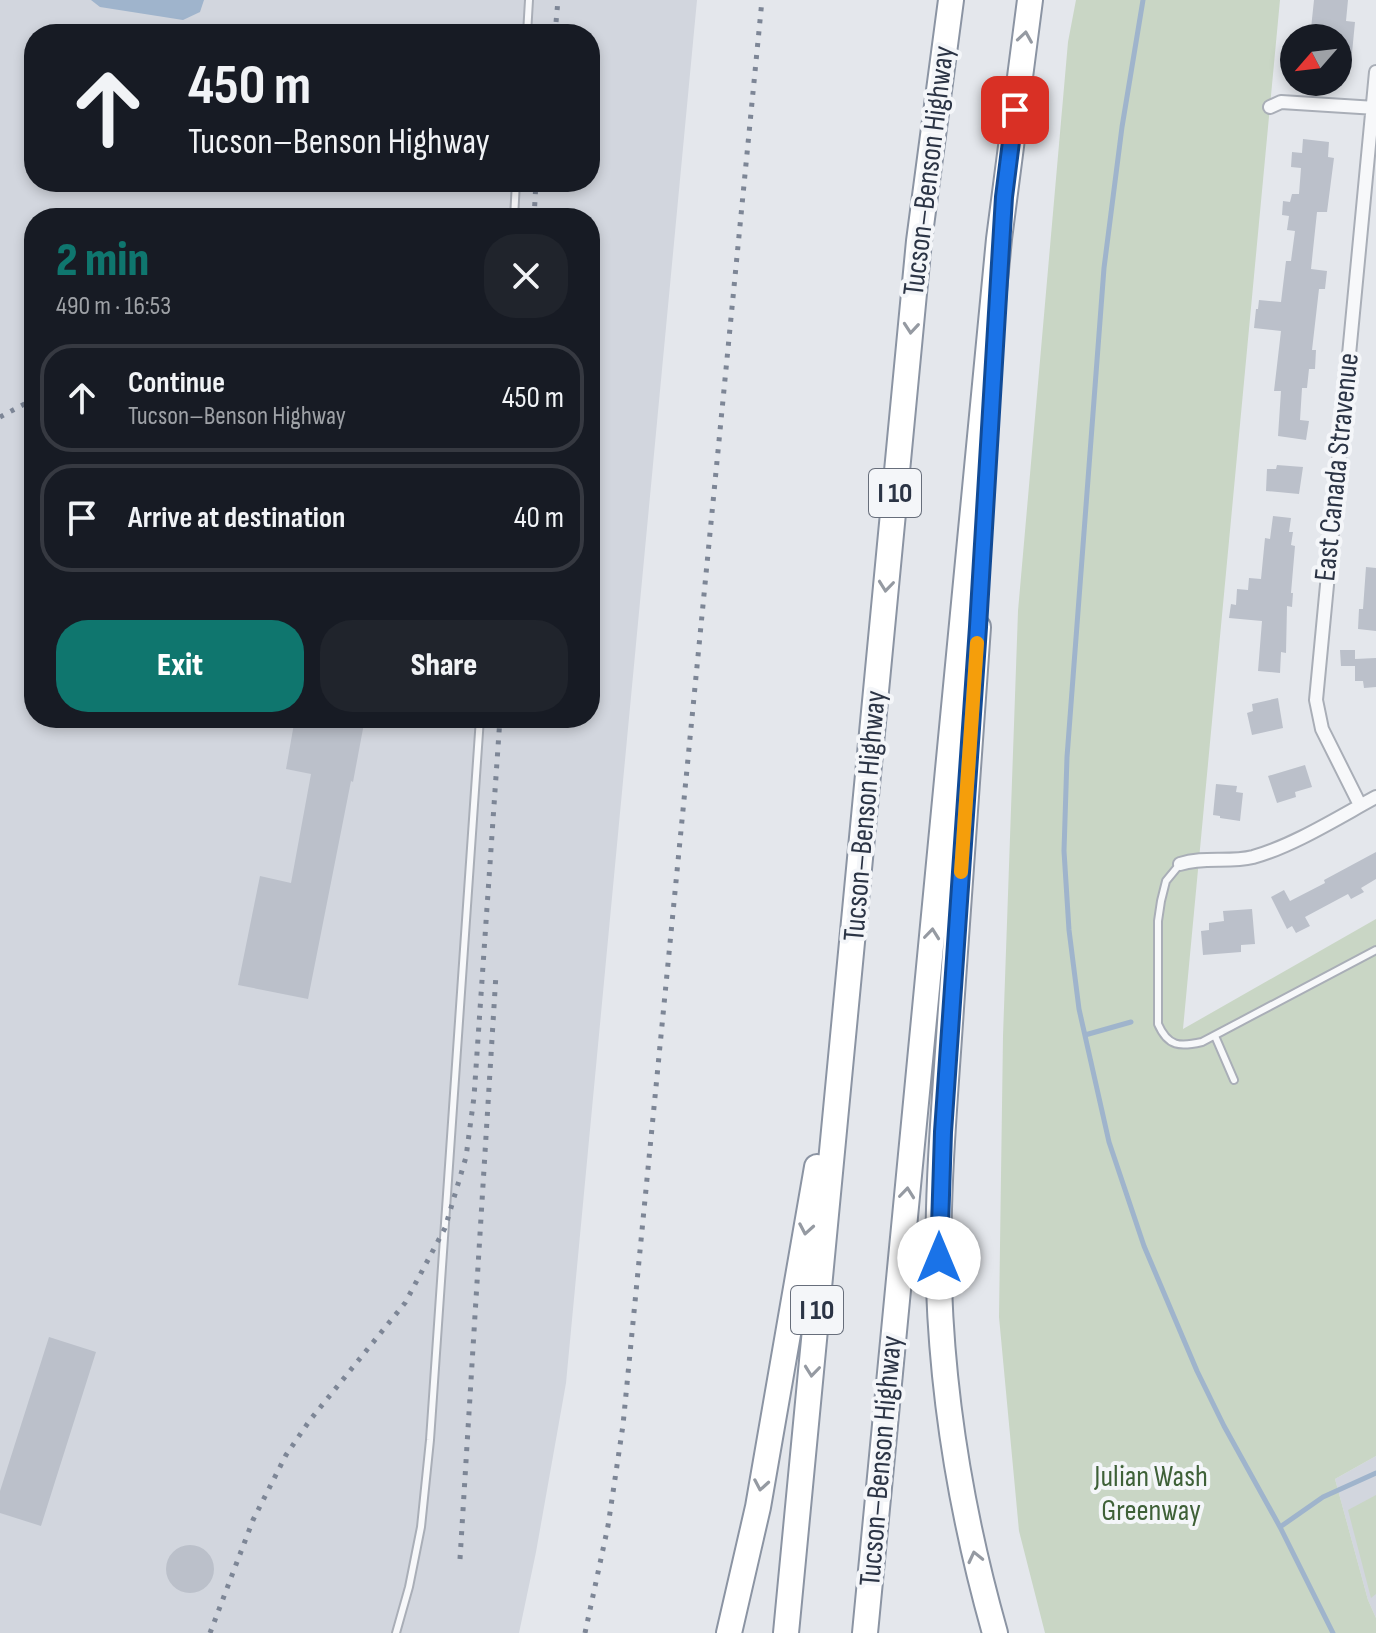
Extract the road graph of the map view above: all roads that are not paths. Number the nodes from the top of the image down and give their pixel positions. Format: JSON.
{"nodes":[{"id":1,"x":529,"y":0,"type":"edge"},
{"id":2,"x":951,"y":0,"type":"edge"},
{"id":3,"x":1030,"y":0,"type":"edge"},
{"id":4,"x":528,"y":24,"type":"edge"},
{"id":5,"x":1376,"y":72,"type":"edge"},
{"id":6,"x":1270,"y":107,"type":"dead end"},
{"id":7,"x":1374,"y":108,"type":"edge"},
{"id":8,"x":1004,"y":197,"type":"junction"},
{"id":9,"x":479,"y":728,"type":"edge"},
{"id":10,"x":1376,"y":797,"type":"edge"},
{"id":11,"x":1360,"y":805,"type":"junction"},
{"id":12,"x":1180,"y":864,"type":"joint"},
{"id":13,"x":1376,"y":950,"type":"edge"},
{"id":14,"x":849,"y":987,"type":"junction"},
{"id":15,"x":1215,"y":1036,"type":"junction"},
{"id":16,"x":1234,"y":1080,"type":"dead end"},
{"id":17,"x":396,"y":1633,"type":"edge"},
{"id":18,"x":729,"y":1633,"type":"edge"},
{"id":19,"x":786,"y":1633,"type":"edge"},
{"id":20,"x":865,"y":1633,"type":"edge"},
{"id":21,"x":995,"y":1633,"type":"edge"}],
"edges":[{"from":1,"to":4,"type":"lane"},
{"from":2,"to":14,"type":"highway","name":"Tucson–Benson Highway","number":"I 10","one_way":true},
{"from":8,"to":3,"type":"highway","name":"Tucson–Benson Highway","one_way":true},
{"from":5,"to":7,"type":"street","name":"East Canada Stravenue"},
{"from":6,"to":7,"type":"street"},
{"from":7,"to":11,"type":"street","name":"East Canada Stravenue"},
{"from":20,"to":8,"type":"highway","name":"Tucson–Benson Highway","one_way":true},
{"from":21,"to":8,"type":"highway","one_way":true},
{"from":9,"to":17,"type":"lane"},
{"from":10,"to":11,"type":"street"},
{"from":11,"to":12,"type":"street"},
{"from":12,"to":15,"type":"lane"},
{"from":13,"to":15,"type":"lane"},
{"from":14,"to":18,"type":"highway","one_way":true},
{"from":14,"to":19,"type":"highway","name":"Tucson–Benson Highway","number":"I 10","one_way":true},
{"from":15,"to":16,"type":"lane"}]}
